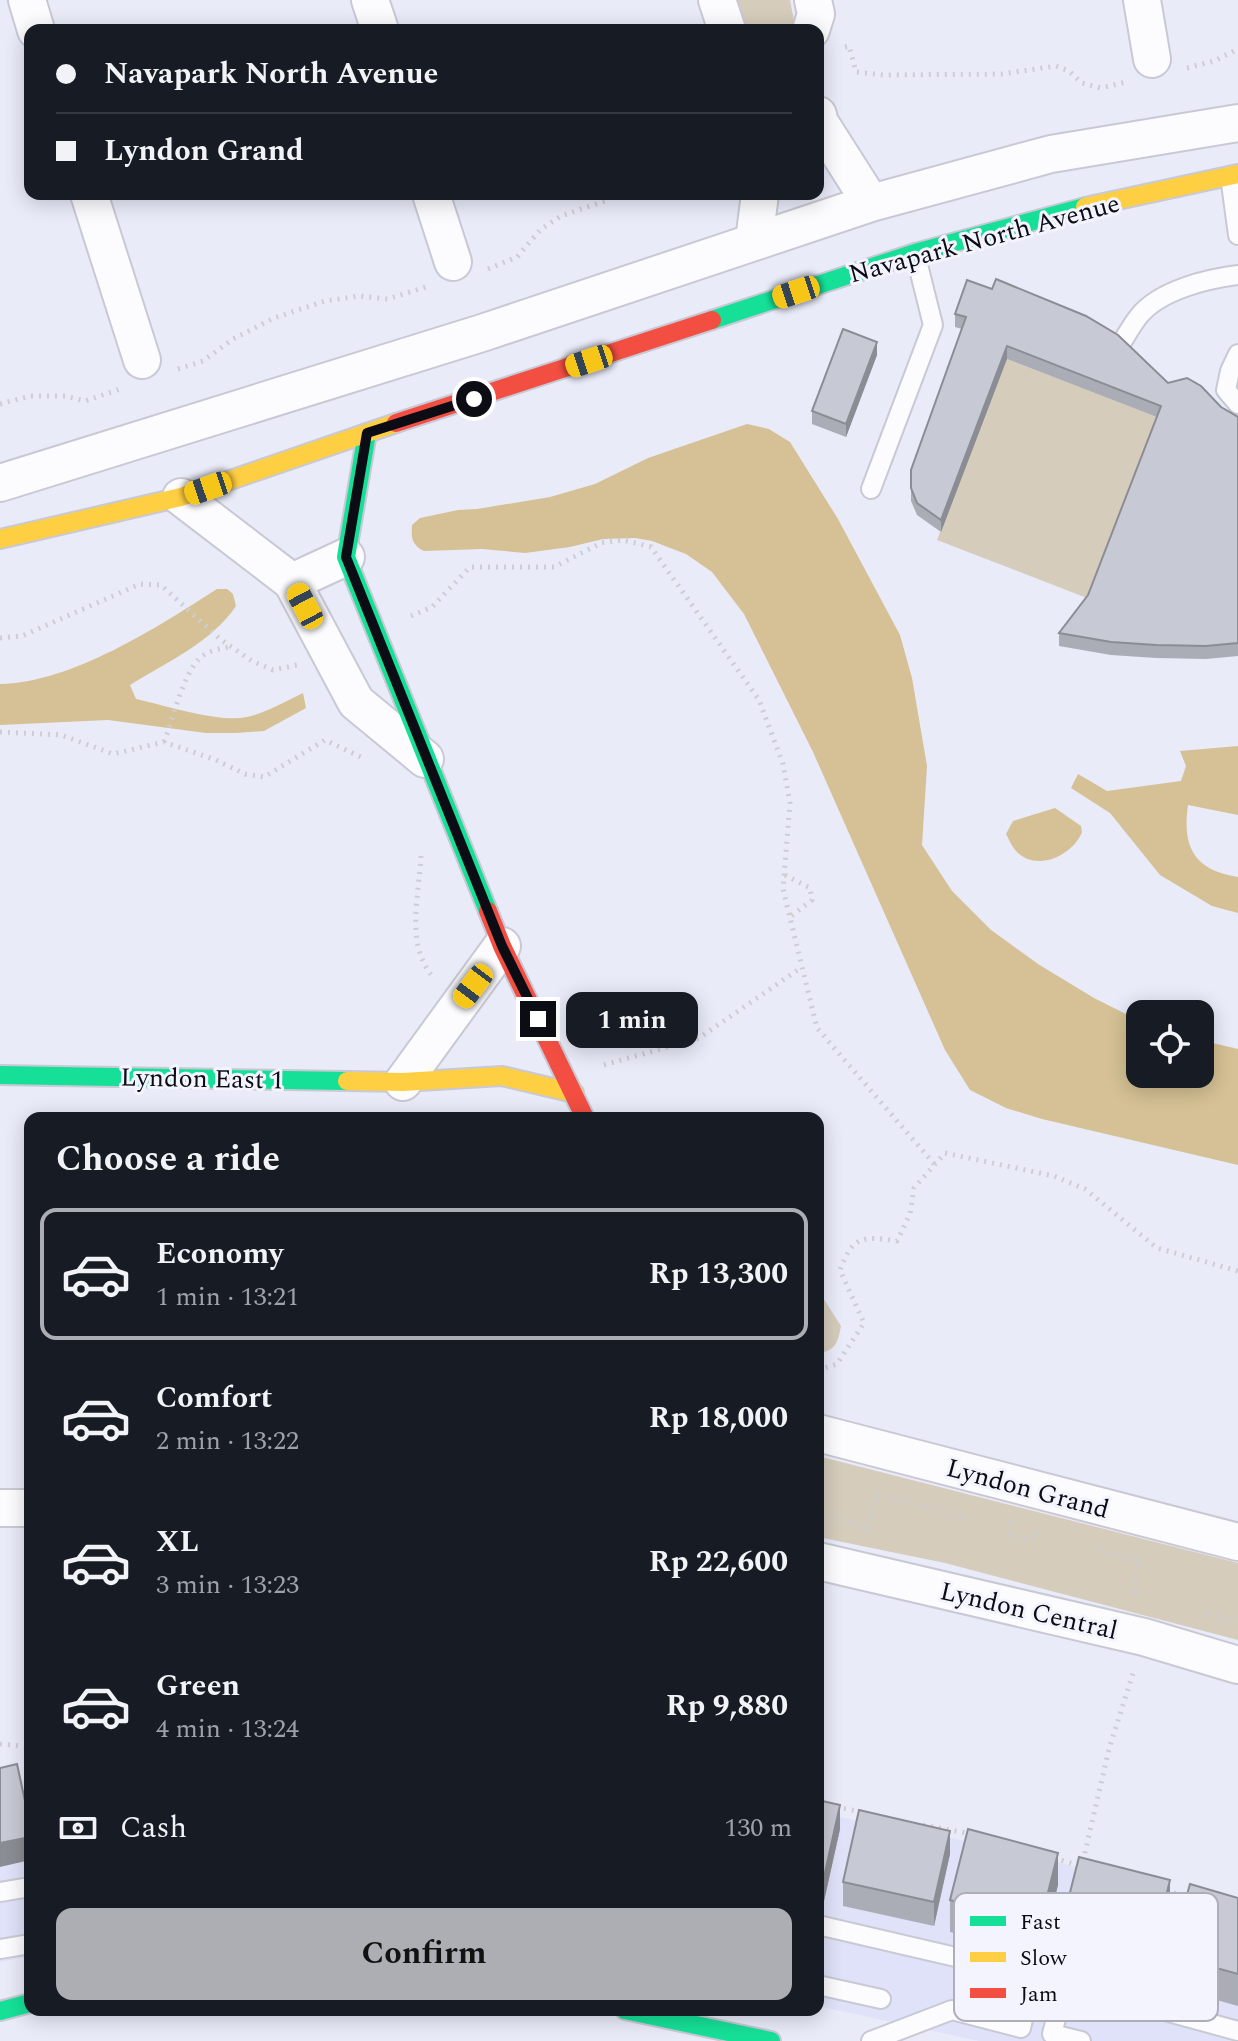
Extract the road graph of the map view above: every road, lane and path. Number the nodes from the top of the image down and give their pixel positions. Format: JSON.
{"nodes":[{"id":1,"x":27,"y":0,"type":"edge"},
{"id":2,"x":370,"y":0,"type":"edge"},
{"id":3,"x":717,"y":0,"type":"edge"},
{"id":4,"x":813,"y":0,"type":"edge"},
{"id":5,"x":1142,"y":0,"type":"edge"},
{"id":6,"x":34,"y":24,"type":"edge"},
{"id":7,"x":378,"y":24,"type":"edge"},
{"id":8,"x":725,"y":24,"type":"edge"},
{"id":9,"x":820,"y":24,"type":"edge"},
{"id":10,"x":825,"y":39,"type":"edge"},
{"id":11,"x":1238,"y":49,"type":"edge"},
{"id":12,"x":1155,"y":69,"type":"junction"},
{"id":13,"x":1230,"y":124,"type":"edge"},
{"id":14,"x":824,"y":129,"type":"edge"},
{"id":15,"x":1234,"y":175,"type":"edge"},
{"id":16,"x":91,"y":200,"type":"edge"},
{"id":17,"x":433,"y":200,"type":"edge"},
{"id":18,"x":606,"y":200,"type":"edge"},
{"id":19,"x":759,"y":200,"type":"edge"},
{"id":20,"x":871,"y":203,"type":"junction"},
{"id":21,"x":1238,"y":235,"type":"edge"},
{"id":22,"x":754,"y":241,"type":"junction"},
{"id":23,"x":915,"y":253,"type":"junction"},
{"id":24,"x":460,"y":271,"type":"junction"},
{"id":25,"x":1238,"y":275,"type":"edge"},
{"id":26,"x":1118,"y":348,"type":"edge"},
{"id":27,"x":1238,"y":354,"type":"edge"},
{"id":28,"x":177,"y":370,"type":"dead end"},
{"id":29,"x":138,"y":372,"type":"joint"},
{"id":30,"x":0,"y":404,"type":"edge"},
{"id":31,"x":1238,"y":404,"type":"edge"},
{"id":32,"x":367,"y":433,"type":"junction"},
{"id":33,"x":0,"y":483,"type":"edge"},
{"id":34,"x":871,"y":489,"type":"dead end"},
{"id":35,"x":181,"y":497,"type":"junction"},
{"id":36,"x":0,"y":539,"type":"edge"},
{"id":37,"x":346,"y":557,"type":"junction"},
{"id":38,"x":292,"y":582,"type":"junction"},
{"id":39,"x":405,"y":619,"type":"dead end"},
{"id":40,"x":0,"y":638,"type":"edge"},
{"id":41,"x":232,"y":647,"type":"junction"},
{"id":42,"x":301,"y":664,"type":"dead end"},
{"id":43,"x":356,"y":702,"type":"junction"},
{"id":44,"x":0,"y":732,"type":"edge"},
{"id":45,"x":325,"y":740,"type":"junction"},
{"id":46,"x":164,"y":742,"type":"junction"},
{"id":47,"x":425,"y":759,"type":"junction"},
{"id":48,"x":374,"y":763,"type":"dead end"},
{"id":49,"x":421,"y":847,"type":"dead end"},
{"id":50,"x":785,"y":875,"type":"junction"},
{"id":51,"x":790,"y":917,"type":"junction"},
{"id":52,"x":502,"y":946,"type":"junction"},
{"id":53,"x":802,"y":967,"type":"junction"},
{"id":54,"x":458,"y":1005,"type":"junction"},
{"id":55,"x":0,"y":1075,"type":"edge"},
{"id":56,"x":403,"y":1082,"type":"junction"},
{"id":57,"x":574,"y":1093,"type":"junction"},
{"id":58,"x":582,"y":1112,"type":"edge"},
{"id":59,"x":935,"y":1165,"type":"junction"},
{"id":60,"x":1238,"y":1271,"type":"edge"},
{"id":61,"x":824,"y":1368,"type":"edge"},
{"id":62,"x":824,"y":1435,"type":"edge"},
{"id":63,"x":0,"y":1508,"type":"edge"},
{"id":64,"x":24,"y":1508,"type":"edge"},
{"id":65,"x":979,"y":1512,"type":"dead end"},
{"id":66,"x":824,"y":1516,"type":"edge"},
{"id":67,"x":995,"y":1516,"type":"dead end"},
{"id":68,"x":1149,"y":1519,"type":"junction"},
{"id":69,"x":1038,"y":1526,"type":"dead end"},
{"id":70,"x":869,"y":1527,"type":"junction"},
{"id":71,"x":1100,"y":1541,"type":"dead end"},
{"id":72,"x":1238,"y":1542,"type":"edge"},
{"id":73,"x":1139,"y":1560,"type":"junction"},
{"id":74,"x":824,"y":1562,"type":"edge"},
{"id":75,"x":858,"y":1570,"type":"junction"},
{"id":76,"x":1196,"y":1611,"type":"dead end"},
{"id":77,"x":1238,"y":1622,"type":"edge"},
{"id":78,"x":1144,"y":1637,"type":"junction"},
{"id":79,"x":1238,"y":1665,"type":"edge"},
{"id":80,"x":0,"y":1744,"type":"edge"},
{"id":81,"x":24,"y":1746,"type":"edge"},
{"id":82,"x":832,"y":1806,"type":"edge"},
{"id":83,"x":873,"y":1815,"type":"edge"},
{"id":84,"x":914,"y":1823,"type":"edge"},
{"id":85,"x":984,"y":1838,"type":"edge"},
{"id":86,"x":1040,"y":1853,"type":"edge"},
{"id":87,"x":1082,"y":1866,"type":"junction"},
{"id":88,"x":1096,"y":1871,"type":"edge"},
{"id":89,"x":24,"y":1888,"type":"edge"},
{"id":90,"x":1165,"y":1891,"type":"edge"},
{"id":91,"x":0,"y":1892,"type":"edge"},
{"id":92,"x":1173,"y":1893,"type":"edge"},
{"id":93,"x":824,"y":1926,"type":"edge"},
{"id":94,"x":24,"y":1945,"type":"edge"},
{"id":95,"x":0,"y":1949,"type":"edge"},
{"id":96,"x":954,"y":1957,"type":"edge"},
{"id":97,"x":824,"y":1986,"type":"edge"},
{"id":98,"x":881,"y":1999,"type":"dead end"},
{"id":99,"x":24,"y":2005,"type":"edge"},
{"id":100,"x":0,"y":2011,"type":"edge"},
{"id":101,"x":954,"y":2011,"type":"edge"},
{"id":102,"x":653,"y":2016,"type":"edge"},
{"id":103,"x":994,"y":2021,"type":"edge"},
{"id":104,"x":1023,"y":2021,"type":"edge"},
{"id":105,"x":1055,"y":2021,"type":"edge"},
{"id":106,"x":1201,"y":2021,"type":"edge"},
{"id":107,"x":1238,"y":2031,"type":"edge"},
{"id":108,"x":771,"y":2041,"type":"edge"},
{"id":109,"x":871,"y":2041,"type":"edge"},
{"id":110,"x":1081,"y":2041,"type":"edge"}],
"edges":[{"from":1,"to":6,"type":"street"},
{"from":2,"to":7,"type":"street"},
{"from":3,"to":8,"type":"street"},
{"from":4,"to":9,"type":"street"},
{"from":5,"to":12,"type":"street"},
{"from":10,"to":12,"type":"path"},
{"from":11,"to":12,"type":"path"},
{"from":13,"to":15,"type":"street"},
{"from":13,"to":20,"type":"street"},
{"from":14,"to":20,"type":"street"},
{"from":15,"to":21,"type":"lane"},
{"from":15,"to":23,"type":"street","name":"Navapark North Avenue"},
{"from":16,"to":29,"type":"street"},
{"from":17,"to":24,"type":"street"},
{"from":18,"to":24,"type":"path"},
{"from":19,"to":22,"type":"street"},
{"from":20,"to":22,"type":"street"},
{"from":22,"to":33,"type":"street"},
{"from":23,"to":32,"type":"street","name":"Navapark North Avenue"},
{"from":23,"to":34,"type":"lane"},
{"from":24,"to":28,"type":"path"},
{"from":25,"to":26,"type":"lane"},
{"from":27,"to":31,"type":"lane"},
{"from":29,"to":30,"type":"path"},
{"from":32,"to":35,"type":"street","name":"Navapark North Avenue"},
{"from":32,"to":37,"type":"street"},
{"from":35,"to":36,"type":"street","name":"Navapark North Avenue"},
{"from":35,"to":38,"type":"street"},
{"from":37,"to":38,"type":"street"},
{"from":37,"to":47,"type":"street"},
{"from":38,"to":43,"type":"street"},
{"from":39,"to":50,"type":"path"},
{"from":40,"to":41,"type":"path"},
{"from":41,"to":42,"type":"path"},
{"from":41,"to":46,"type":"path"},
{"from":43,"to":45,"type":"path"},
{"from":43,"to":47,"type":"street"},
{"from":44,"to":46,"type":"path"},
{"from":45,"to":46,"type":"path"},
{"from":45,"to":48,"type":"path"},
{"from":47,"to":52,"type":"street"},
{"from":49,"to":54,"type":"path"},
{"from":50,"to":51,"type":"path"},
{"from":50,"to":51,"type":"path"},
{"from":51,"to":53,"type":"path"},
{"from":52,"to":54,"type":"street"},
{"from":52,"to":57,"type":"street"},
{"from":53,"to":57,"type":"path"},
{"from":53,"to":59,"type":"path"},
{"from":54,"to":56,"type":"street"},
{"from":55,"to":56,"type":"street","name":"Lyndon East 1"},
{"from":56,"to":57,"type":"street","name":"Lyndon East 1"},
{"from":57,"to":58,"type":"street"},
{"from":59,"to":60,"type":"path"},
{"from":59,"to":61,"type":"path"},
{"from":62,"to":68,"type":"street","name":"Lyndon Grand"},
{"from":63,"to":64,"type":"street"},
{"from":65,"to":70,"type":"path"},
{"from":66,"to":70,"type":"path"},
{"from":67,"to":69,"type":"path"},
{"from":68,"to":72,"type":"street","name":"Lyndon Grand"},
{"from":68,"to":73,"type":"path"},
{"from":70,"to":75,"type":"path"},
{"from":71,"to":73,"type":"path"},
{"from":73,"to":78,"type":"path"},
{"from":74,"to":75,"type":"street","name":"Lyndon Central"},
{"from":75,"to":78,"type":"street","name":"Lyndon Central"},
{"from":76,"to":77,"type":"path"},
{"from":78,"to":79,"type":"street","name":"Lyndon Central"},
{"from":78,"to":87,"type":"path"},
{"from":80,"to":81,"type":"path"},
{"from":82,"to":83,"type":"path"},
{"from":84,"to":85,"type":"path"},
{"from":86,"to":87,"type":"path"},
{"from":87,"to":88,"type":"path"},
{"from":89,"to":91,"type":"lane"},
{"from":90,"to":92,"type":"path"},
{"from":93,"to":96,"type":"lane"},
{"from":94,"to":95,"type":"lane"},
{"from":97,"to":98,"type":"lane"},
{"from":99,"to":100,"type":"street"},
{"from":101,"to":109,"type":"lane"},
{"from":102,"to":108,"type":"street"},
{"from":103,"to":104,"type":"lane"},
{"from":105,"to":110,"type":"lane"},
{"from":106,"to":107,"type":"lane"}]}
